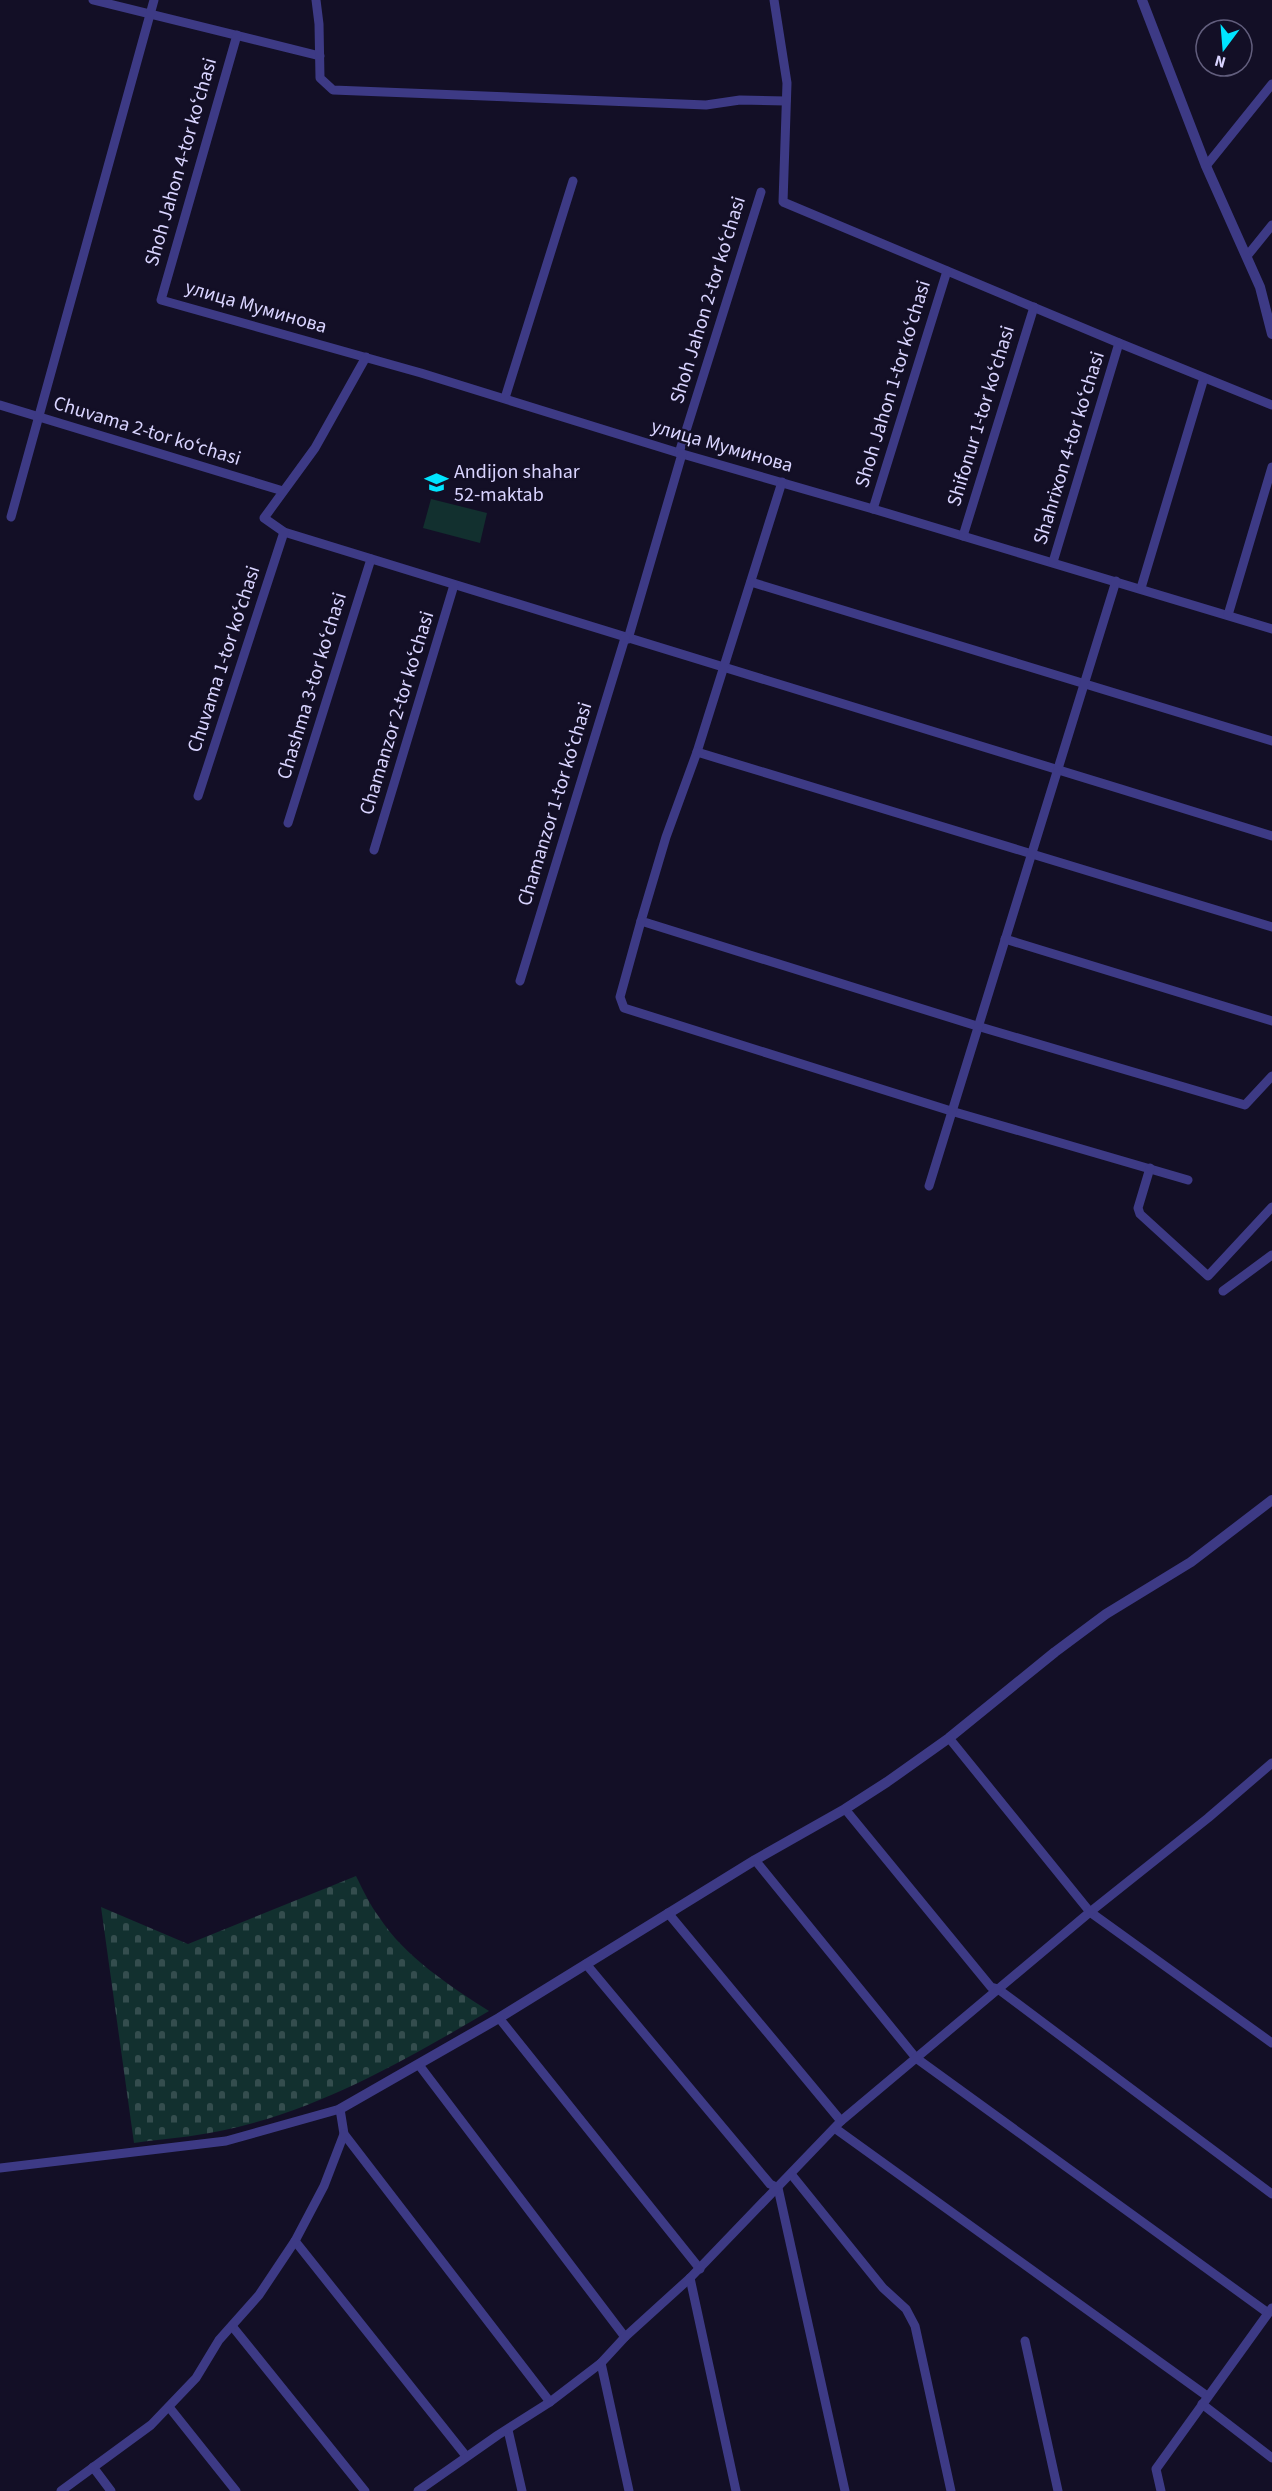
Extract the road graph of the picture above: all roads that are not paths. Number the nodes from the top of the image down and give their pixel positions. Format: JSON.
{"nodes":[{"id":1,"x":93,"y":0,"type":"edge"},
{"id":2,"x":154,"y":0,"type":"edge"},
{"id":3,"x":316,"y":0,"type":"edge"},
{"id":4,"x":774,"y":0,"type":"edge"},
{"id":5,"x":1142,"y":0,"type":"edge"},
{"id":6,"x":151,"y":13,"type":"junction"},
{"id":7,"x":237,"y":35,"type":"junction"},
{"id":8,"x":320,"y":56,"type":"junction"},
{"id":9,"x":1272,"y":84,"type":"edge"},
{"id":10,"x":786,"y":101,"type":"junction"},
{"id":11,"x":1206,"y":166,"type":"junction"},
{"id":12,"x":573,"y":181,"type":"dead end"},
{"id":13,"x":761,"y":192,"type":"dead end"},
{"id":14,"x":1272,"y":225,"type":"edge"},
{"id":15,"x":1247,"y":256,"type":"junction"},
{"id":16,"x":947,"y":271,"type":"junction"},
{"id":17,"x":161,"y":300,"type":"joint"},
{"id":18,"x":1034,"y":307,"type":"junction"},
{"id":19,"x":1272,"y":334,"type":"edge"},
{"id":20,"x":1119,"y":343,"type":"junction"},
{"id":21,"x":366,"y":357,"type":"junction"},
{"id":22,"x":1204,"y":378,"type":"junction"},
{"id":23,"x":506,"y":399,"type":"junction"},
{"id":24,"x":0,"y":405,"type":"edge"},
{"id":25,"x":1272,"y":405,"type":"edge"},
{"id":26,"x":39,"y":417,"type":"junction"},
{"id":27,"x":681,"y":453,"type":"junction"},
{"id":28,"x":1272,"y":467,"type":"edge"},
{"id":29,"x":782,"y":482,"type":"junction"},
{"id":30,"x":283,"y":491,"type":"junction"},
{"id":31,"x":873,"y":509,"type":"junction"},
{"id":32,"x":10,"y":517,"type":"dead end"},
{"id":33,"x":284,"y":532,"type":"junction"},
{"id":34,"x":963,"y":536,"type":"junction"},
{"id":35,"x":370,"y":559,"type":"junction"},
{"id":36,"x":1053,"y":562,"type":"junction"},
{"id":37,"x":1116,"y":581,"type":"junction"},
{"id":38,"x":751,"y":582,"type":"junction"},
{"id":39,"x":454,"y":585,"type":"junction"},
{"id":40,"x":1141,"y":588,"type":"junction"},
{"id":41,"x":1228,"y":615,"type":"junction"},
{"id":42,"x":1272,"y":629,"type":"edge"},
{"id":43,"x":627,"y":639,"type":"junction"},
{"id":44,"x":724,"y":667,"type":"junction"},
{"id":45,"x":1083,"y":683,"type":"junction"},
{"id":46,"x":1272,"y":741,"type":"edge"},
{"id":47,"x":697,"y":752,"type":"junction"},
{"id":48,"x":1057,"y":769,"type":"junction"},
{"id":49,"x":198,"y":796,"type":"dead end"},
{"id":50,"x":288,"y":823,"type":"dead end"},
{"id":51,"x":1272,"y":836,"type":"edge"},
{"id":52,"x":374,"y":850,"type":"dead end"},
{"id":53,"x":1032,"y":854,"type":"junction"},
{"id":54,"x":641,"y":921,"type":"junction"},
{"id":55,"x":1272,"y":927,"type":"edge"},
{"id":56,"x":1005,"y":939,"type":"junction"},
{"id":57,"x":520,"y":981,"type":"dead end"},
{"id":58,"x":1272,"y":1021,"type":"edge"},
{"id":59,"x":977,"y":1026,"type":"junction"},
{"id":60,"x":1272,"y":1076,"type":"edge"},
{"id":61,"x":951,"y":1111,"type":"junction"},
{"id":62,"x":1150,"y":1168,"type":"junction"},
{"id":63,"x":1188,"y":1180,"type":"dead end"},
{"id":64,"x":928,"y":1186,"type":"dead end"},
{"id":65,"x":1272,"y":1207,"type":"edge"},
{"id":66,"x":1272,"y":1255,"type":"edge"},
{"id":67,"x":1224,"y":1291,"type":"dead end"},
{"id":68,"x":1272,"y":1500,"type":"edge"},
{"id":69,"x":949,"y":1738,"type":"junction"},
{"id":70,"x":1272,"y":1763,"type":"edge"},
{"id":71,"x":845,"y":1809,"type":"junction"},
{"id":72,"x":755,"y":1860,"type":"junction"},
{"id":73,"x":1090,"y":1912,"type":"junction"},
{"id":74,"x":668,"y":1913,"type":"junction"},
{"id":75,"x":586,"y":1964,"type":"junction"},
{"id":76,"x":998,"y":1989,"type":"junction"},
{"id":77,"x":498,"y":2018,"type":"junction"},
{"id":78,"x":1272,"y":2043,"type":"edge"},
{"id":79,"x":916,"y":2058,"type":"junction"},
{"id":80,"x":419,"y":2065,"type":"junction"},
{"id":81,"x":340,"y":2109,"type":"junction"},
{"id":82,"x":839,"y":2125,"type":"junction"},
{"id":83,"x":344,"y":2133,"type":"junction"},
{"id":84,"x":0,"y":2168,"type":"edge"},
{"id":85,"x":791,"y":2175,"type":"junction"},
{"id":86,"x":778,"y":2188,"type":"junction"},
{"id":87,"x":1272,"y":2194,"type":"edge"},
{"id":88,"x":295,"y":2241,"type":"junction"},
{"id":89,"x":700,"y":2269,"type":"junction"},
{"id":90,"x":690,"y":2278,"type":"junction"},
{"id":91,"x":1268,"y":2314,"type":"edge"},
{"id":92,"x":232,"y":2326,"type":"junction"},
{"id":93,"x":1272,"y":2327,"type":"edge"},
{"id":94,"x":625,"y":2337,"type":"junction"},
{"id":95,"x":1025,"y":2341,"type":"dead end"},
{"id":96,"x":601,"y":2363,"type":"junction"},
{"id":97,"x":1204,"y":2400,"type":"junction"},
{"id":98,"x":550,"y":2402,"type":"junction"},
{"id":99,"x":169,"y":2406,"type":"junction"},
{"id":100,"x":508,"y":2430,"type":"junction"},
{"id":101,"x":466,"y":2456,"type":"junction"},
{"id":102,"x":1272,"y":2458,"type":"edge"},
{"id":103,"x":93,"y":2467,"type":"junction"},
{"id":104,"x":61,"y":2491,"type":"edge"},
{"id":105,"x":111,"y":2491,"type":"edge"},
{"id":106,"x":236,"y":2491,"type":"edge"},
{"id":107,"x":365,"y":2491,"type":"edge"},
{"id":108,"x":418,"y":2491,"type":"edge"},
{"id":109,"x":522,"y":2491,"type":"edge"},
{"id":110,"x":629,"y":2491,"type":"edge"},
{"id":111,"x":736,"y":2491,"type":"edge"},
{"id":112,"x":845,"y":2491,"type":"edge"},
{"id":113,"x":951,"y":2491,"type":"edge"},
{"id":114,"x":1058,"y":2491,"type":"edge"},
{"id":115,"x":1161,"y":2491,"type":"edge"}],
"edges":[{"from":1,"to":6,"type":"street"},
{"from":2,"to":6,"type":"street"},
{"from":3,"to":8,"type":"street"},
{"from":4,"to":10,"type":"street"},
{"from":5,"to":11,"type":"street"},
{"from":6,"to":7,"type":"street"},
{"from":6,"to":26,"type":"street"},
{"from":7,"to":8,"type":"street"},
{"from":7,"to":17,"type":"street","name":"Shoh Jahon 4-tor koʻchasi"},
{"from":8,"to":10,"type":"street"},
{"from":9,"to":11,"type":"street"},
{"from":10,"to":16,"type":"street"},
{"from":11,"to":15,"type":"street"},
{"from":12,"to":23,"type":"street"},
{"from":13,"to":27,"type":"street","name":"Shoh Jahon 2-tor koʻchasi"},
{"from":14,"to":15,"type":"street"},
{"from":15,"to":19,"type":"street"},
{"from":16,"to":18,"type":"street"},
{"from":16,"to":31,"type":"street","name":"Shoh Jahon 1-tor koʻchasi"},
{"from":17,"to":21,"type":"street","name":"улица Муминова"},
{"from":18,"to":20,"type":"street"},
{"from":18,"to":34,"type":"street","name":"Shifonur 1-tor koʻchasi"},
{"from":20,"to":22,"type":"street"},
{"from":20,"to":36,"type":"street","name":"Shahrixon 4-tor koʻchasi"},
{"from":21,"to":23,"type":"street","name":"улица Муминова"},
{"from":21,"to":30,"type":"street"},
{"from":22,"to":25,"type":"street"},
{"from":22,"to":40,"type":"street"},
{"from":23,"to":27,"type":"street","name":"улица Муминова"},
{"from":24,"to":26,"type":"street","name":"Chuvama 2-tor koʻchasi"},
{"from":26,"to":30,"type":"street","name":"Chuvama 2-tor koʻchasi"},
{"from":26,"to":32,"type":"street"},
{"from":27,"to":29,"type":"street","name":"улица Муминова"},
{"from":27,"to":43,"type":"street","name":"Chamanzor 1-tor koʻchasi"},
{"from":28,"to":41,"type":"street"},
{"from":29,"to":31,"type":"street","name":"улица Муминова"},
{"from":29,"to":38,"type":"street"},
{"from":30,"to":33,"type":"street"},
{"from":31,"to":34,"type":"street","name":"улица Муминова"},
{"from":33,"to":35,"type":"street"},
{"from":33,"to":49,"type":"street","name":"Chuvama 1-tor koʻchasi"},
{"from":34,"to":36,"type":"street","name":"улица Муминова"},
{"from":35,"to":39,"type":"street"},
{"from":35,"to":50,"type":"street","name":"Chashma 3-tor koʻchasi"},
{"from":36,"to":37,"type":"street","name":"улица Муминова"},
{"from":37,"to":40,"type":"street","name":"улица Муминова"},
{"from":37,"to":45,"type":"street"},
{"from":38,"to":44,"type":"street"},
{"from":38,"to":45,"type":"street"},
{"from":39,"to":43,"type":"street"},
{"from":39,"to":52,"type":"street","name":"Chamanzor 2-tor koʻchasi"},
{"from":40,"to":41,"type":"street","name":"улица Муминова"},
{"from":41,"to":42,"type":"street","name":"улица Муминова"},
{"from":43,"to":44,"type":"street"},
{"from":43,"to":57,"type":"street","name":"Chamanzor 1-tor koʻchasi"},
{"from":44,"to":47,"type":"street"},
{"from":44,"to":48,"type":"street"},
{"from":45,"to":46,"type":"street"},
{"from":45,"to":48,"type":"street"},
{"from":47,"to":53,"type":"street"},
{"from":47,"to":54,"type":"street"},
{"from":48,"to":51,"type":"street"},
{"from":48,"to":53,"type":"street"},
{"from":53,"to":55,"type":"street"},
{"from":53,"to":56,"type":"street"},
{"from":54,"to":59,"type":"street"},
{"from":54,"to":61,"type":"street"},
{"from":56,"to":58,"type":"street"},
{"from":56,"to":59,"type":"street"},
{"from":59,"to":60,"type":"street"},
{"from":59,"to":61,"type":"street"},
{"from":61,"to":62,"type":"street"},
{"from":61,"to":64,"type":"street"},
{"from":62,"to":63,"type":"street"},
{"from":62,"to":65,"type":"street"},
{"from":66,"to":67,"type":"street"},
{"from":68,"to":69,"type":"street"},
{"from":69,"to":71,"type":"street"},
{"from":69,"to":73,"type":"street"},
{"from":70,"to":73,"type":"street"},
{"from":71,"to":72,"type":"street"},
{"from":71,"to":76,"type":"street"},
{"from":72,"to":74,"type":"street"},
{"from":72,"to":79,"type":"street"},
{"from":73,"to":76,"type":"street"},
{"from":73,"to":78,"type":"street"},
{"from":74,"to":75,"type":"street"},
{"from":74,"to":82,"type":"street"},
{"from":75,"to":77,"type":"street"},
{"from":75,"to":86,"type":"street"},
{"from":76,"to":79,"type":"street"},
{"from":76,"to":87,"type":"street"},
{"from":77,"to":80,"type":"street"},
{"from":77,"to":89,"type":"street"},
{"from":79,"to":82,"type":"street"},
{"from":79,"to":91,"type":"street"},
{"from":80,"to":81,"type":"street"},
{"from":80,"to":94,"type":"street"},
{"from":81,"to":83,"type":"street"},
{"from":81,"to":84,"type":"street"},
{"from":82,"to":85,"type":"street"},
{"from":82,"to":97,"type":"street"},
{"from":83,"to":88,"type":"street"},
{"from":83,"to":98,"type":"street"},
{"from":85,"to":86,"type":"street"},
{"from":85,"to":113,"type":"street"},
{"from":86,"to":89,"type":"street"},
{"from":86,"to":112,"type":"street"},
{"from":88,"to":92,"type":"street"},
{"from":88,"to":101,"type":"street"},
{"from":89,"to":90,"type":"street"},
{"from":90,"to":94,"type":"street"},
{"from":90,"to":111,"type":"street"},
{"from":91,"to":93,"type":"street"},
{"from":91,"to":97,"type":"street"},
{"from":92,"to":99,"type":"street"},
{"from":92,"to":107,"type":"street"},
{"from":94,"to":96,"type":"street"},
{"from":95,"to":114,"type":"street"},
{"from":96,"to":98,"type":"street"},
{"from":96,"to":110,"type":"street"},
{"from":97,"to":102,"type":"street"},
{"from":97,"to":115,"type":"street"},
{"from":98,"to":100,"type":"street"},
{"from":99,"to":103,"type":"street"},
{"from":99,"to":106,"type":"street"},
{"from":100,"to":101,"type":"street"},
{"from":100,"to":109,"type":"street"},
{"from":101,"to":108,"type":"street"},
{"from":103,"to":104,"type":"street"},
{"from":103,"to":105,"type":"street"}]}
